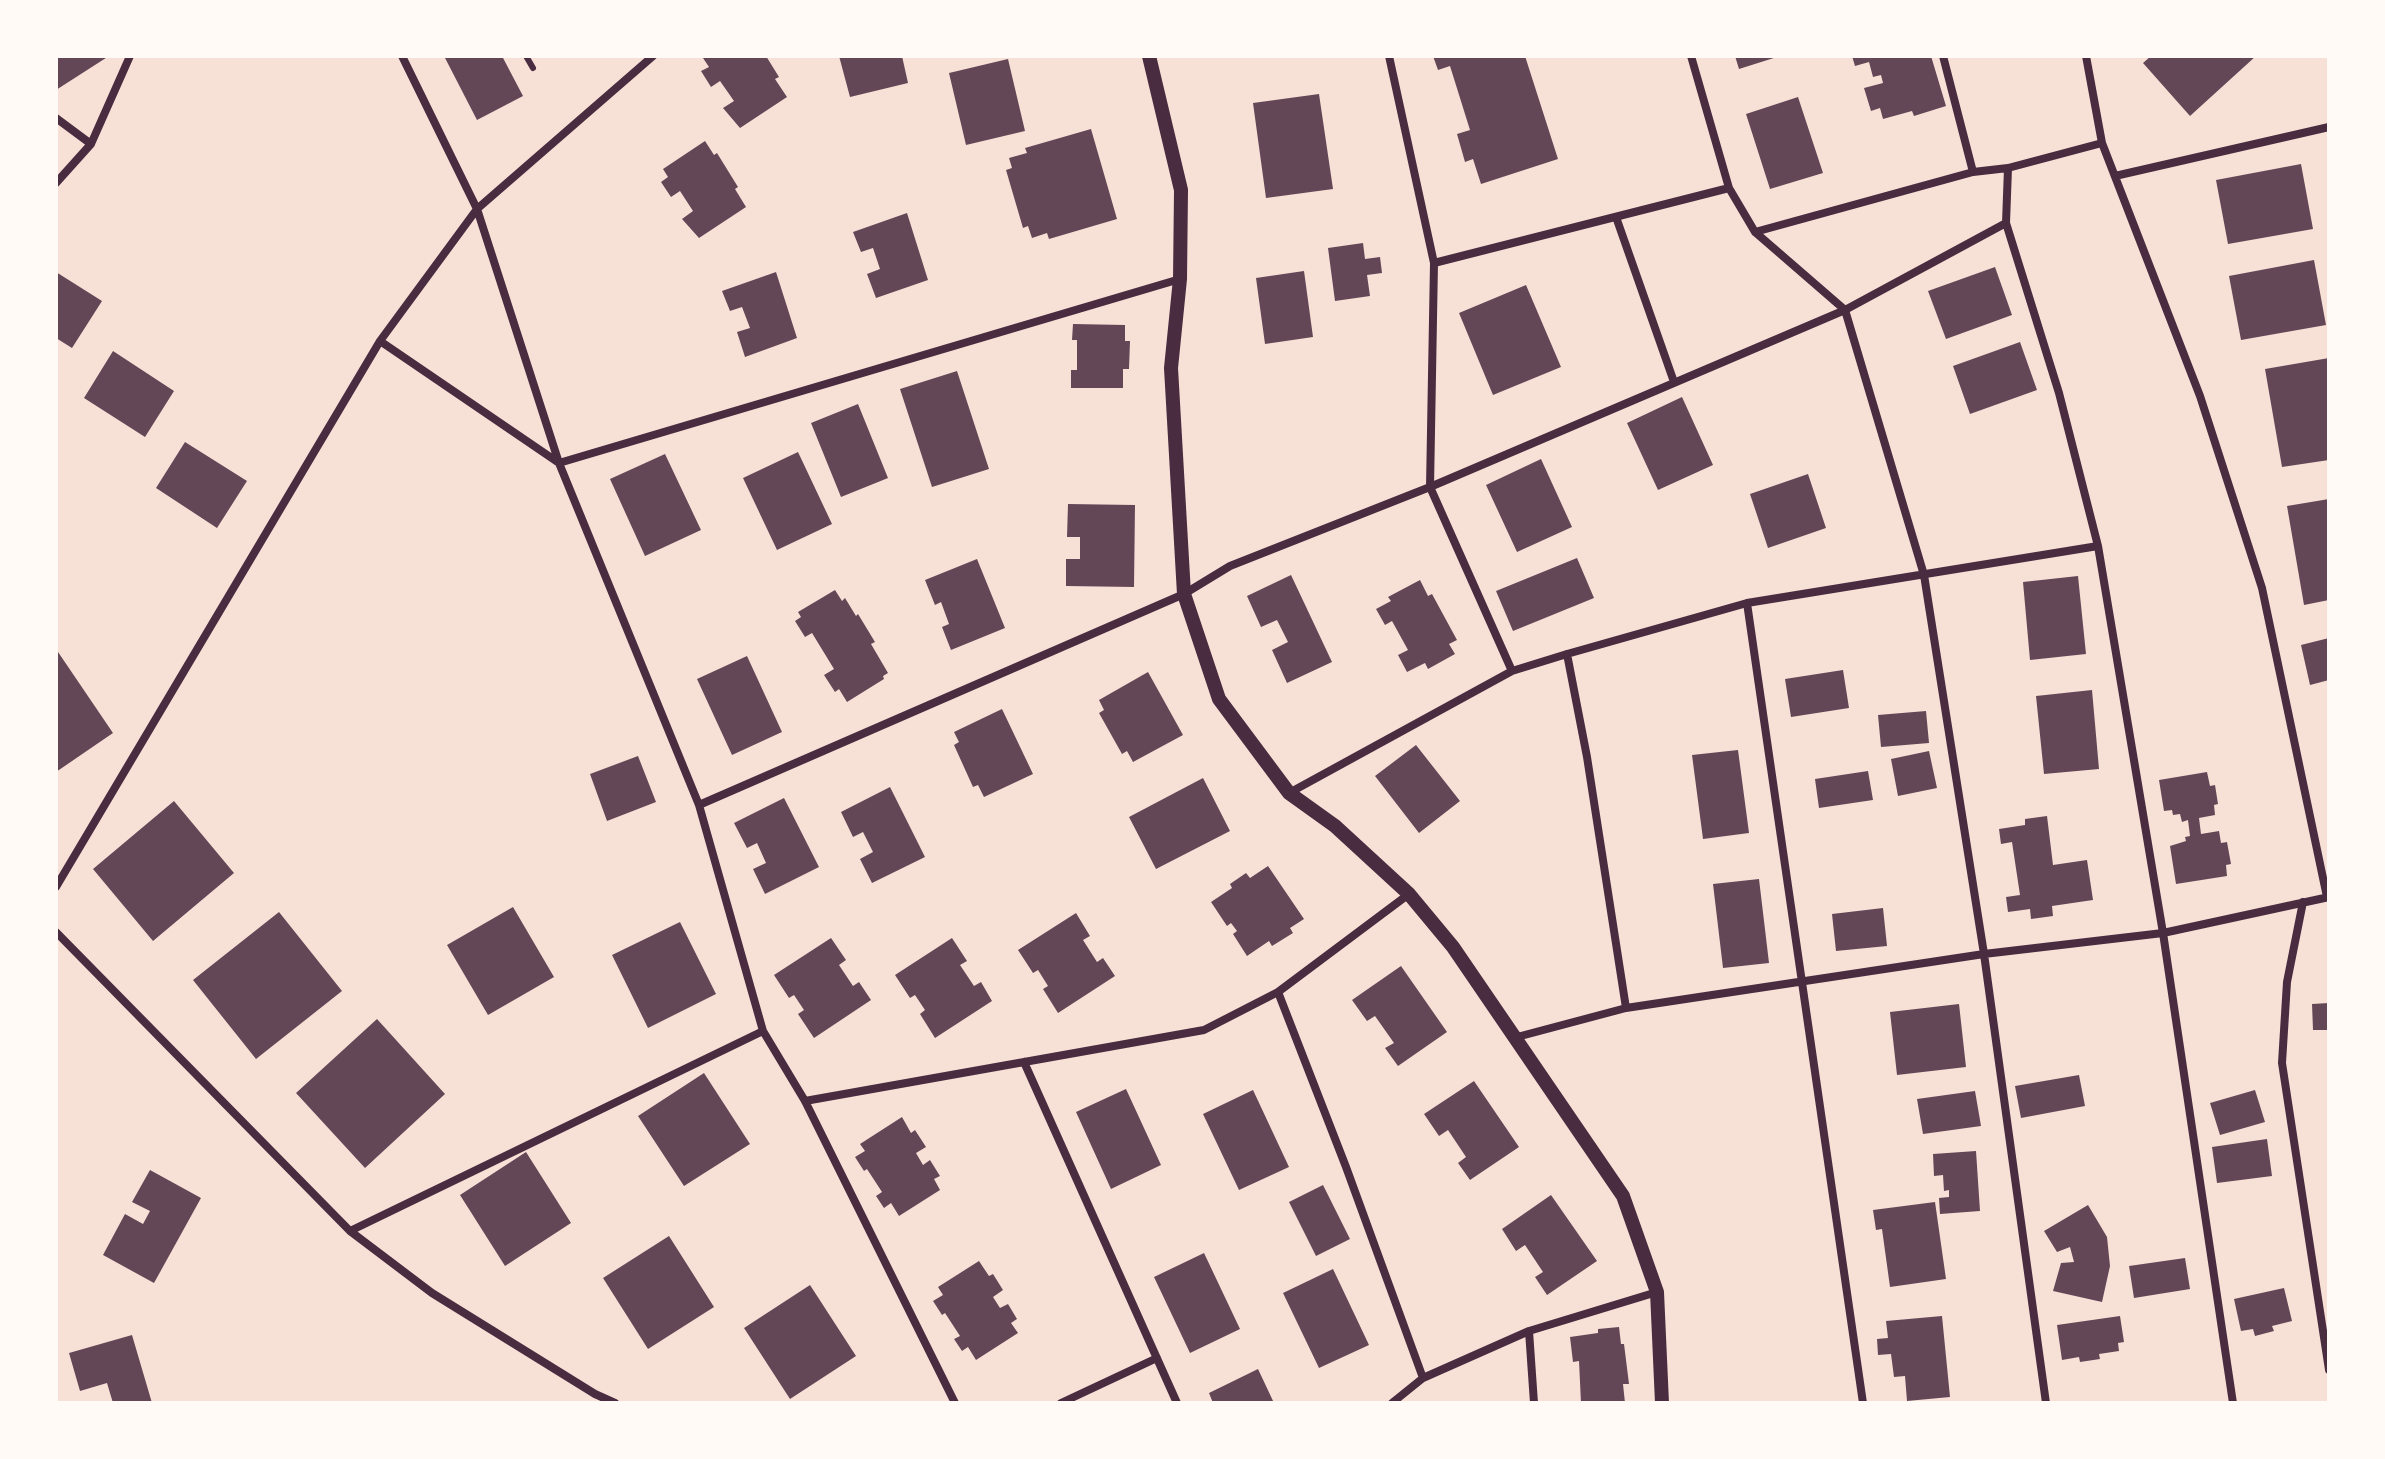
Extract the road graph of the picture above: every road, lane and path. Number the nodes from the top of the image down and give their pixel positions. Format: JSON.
{"nodes":[{"id":1,"x":130,"y":56,"type":"edge"},
{"id":2,"x":402,"y":56,"type":"edge"},
{"id":3,"x":526,"y":56,"type":"edge"},
{"id":4,"x":653,"y":56,"type":"edge"},
{"id":5,"x":1149,"y":56,"type":"edge"},
{"id":6,"x":1389,"y":56,"type":"edge"},
{"id":7,"x":1691,"y":56,"type":"edge"},
{"id":8,"x":1943,"y":56,"type":"edge"},
{"id":9,"x":2086,"y":56,"type":"edge"},
{"id":10,"x":533,"y":68,"type":"dead end"},
{"id":11,"x":56,"y":118,"type":"edge"},
{"id":12,"x":2329,"y":127,"type":"edge"},
{"id":13,"x":2102,"y":143,"type":"junction"},
{"id":14,"x":91,"y":144,"type":"junction"},
{"id":15,"x":2008,"y":168,"type":"junction"},
{"id":16,"x":1973,"y":172,"type":"junction"},
{"id":17,"x":2115,"y":176,"type":"junction"},
{"id":18,"x":56,"y":183,"type":"edge"},
{"id":19,"x":1729,"y":188,"type":"junction"},
{"id":20,"x":477,"y":209,"type":"junction"},
{"id":21,"x":1616,"y":217,"type":"junction"},
{"id":22,"x":2006,"y":223,"type":"junction"},
{"id":23,"x":1755,"y":232,"type":"junction"},
{"id":24,"x":1434,"y":263,"type":"junction"},
{"id":25,"x":1180,"y":279,"type":"junction"},
{"id":26,"x":1845,"y":310,"type":"junction"},
{"id":27,"x":380,"y":341,"type":"junction"},
{"id":28,"x":1674,"y":382,"type":"junction"},
{"id":29,"x":559,"y":463,"type":"junction"},
{"id":30,"x":1430,"y":487,"type":"junction"},
{"id":31,"x":2098,"y":546,"type":"junction"},
{"id":32,"x":1924,"y":575,"type":"junction"},
{"id":33,"x":1184,"y":594,"type":"junction"},
{"id":34,"x":1747,"y":603,"type":"junction"},
{"id":35,"x":1567,"y":654,"type":"junction"},
{"id":36,"x":1512,"y":671,"type":"junction"},
{"id":37,"x":1289,"y":793,"type":"junction"},
{"id":38,"x":699,"y":805,"type":"junction"},
{"id":39,"x":56,"y":887,"type":"edge"},
{"id":40,"x":1409,"y":894,"type":"junction"},
{"id":41,"x":2328,"y":897,"type":"edge"},
{"id":42,"x":2303,"y":902,"type":"junction"},
{"id":43,"x":56,"y":932,"type":"edge"},
{"id":44,"x":2163,"y":933,"type":"junction"},
{"id":45,"x":1984,"y":954,"type":"junction"},
{"id":46,"x":1801,"y":982,"type":"junction"},
{"id":47,"x":1278,"y":992,"type":"junction"},
{"id":48,"x":1626,"y":1008,"type":"junction"},
{"id":49,"x":763,"y":1031,"type":"junction"},
{"id":50,"x":1517,"y":1037,"type":"junction"},
{"id":51,"x":1024,"y":1062,"type":"junction"},
{"id":52,"x":805,"y":1101,"type":"junction"},
{"id":53,"x":350,"y":1231,"type":"junction"},
{"id":54,"x":1657,"y":1292,"type":"junction"},
{"id":55,"x":1529,"y":1331,"type":"junction"},
{"id":56,"x":1157,"y":1358,"type":"junction"},
{"id":57,"x":2329,"y":1370,"type":"edge"},
{"id":58,"x":1423,"y":1378,"type":"junction"},
{"id":59,"x":595,"y":1394,"type":"junction"},
{"id":60,"x":589,"y":1403,"type":"edge"},
{"id":61,"x":615,"y":1403,"type":"edge"},
{"id":62,"x":955,"y":1403,"type":"edge"},
{"id":63,"x":1061,"y":1403,"type":"edge"},
{"id":64,"x":1177,"y":1403,"type":"edge"},
{"id":65,"x":1392,"y":1403,"type":"edge"},
{"id":66,"x":1534,"y":1403,"type":"edge"},
{"id":67,"x":1662,"y":1403,"type":"edge"},
{"id":68,"x":1863,"y":1403,"type":"edge"},
{"id":69,"x":2046,"y":1403,"type":"edge"},
{"id":70,"x":2233,"y":1403,"type":"edge"}],
"edges":[{"from":1,"to":14,"type":"street"},
{"from":2,"to":20,"type":"street"},
{"from":3,"to":10,"type":"lane"},
{"from":4,"to":20,"type":"street"},
{"from":5,"to":25,"type":"street"},
{"from":6,"to":24,"type":"street"},
{"from":7,"to":19,"type":"street"},
{"from":8,"to":16,"type":"street"},
{"from":9,"to":13,"type":"street"},
{"from":11,"to":14,"type":"street"},
{"from":12,"to":17,"type":"street"},
{"from":13,"to":15,"type":"street"},
{"from":13,"to":17,"type":"street"},
{"from":14,"to":18,"type":"street"},
{"from":15,"to":16,"type":"street"},
{"from":15,"to":22,"type":"street"},
{"from":16,"to":23,"type":"street"},
{"from":17,"to":41,"type":"street"},
{"from":19,"to":21,"type":"street"},
{"from":19,"to":23,"type":"street"},
{"from":20,"to":27,"type":"street"},
{"from":20,"to":29,"type":"street"},
{"from":21,"to":24,"type":"street"},
{"from":21,"to":28,"type":"street"},
{"from":22,"to":26,"type":"street"},
{"from":22,"to":31,"type":"street"},
{"from":23,"to":26,"type":"street"},
{"from":24,"to":30,"type":"street"},
{"from":25,"to":29,"type":"street"},
{"from":25,"to":33,"type":"street"},
{"from":26,"to":28,"type":"street"},
{"from":26,"to":32,"type":"street"},
{"from":27,"to":29,"type":"street"},
{"from":27,"to":39,"type":"street"},
{"from":28,"to":30,"type":"street"},
{"from":29,"to":38,"type":"street"},
{"from":30,"to":33,"type":"street"},
{"from":30,"to":36,"type":"street"},
{"from":31,"to":32,"type":"street"},
{"from":31,"to":44,"type":"street"},
{"from":32,"to":34,"type":"street"},
{"from":32,"to":45,"type":"street"},
{"from":33,"to":37,"type":"street"},
{"from":33,"to":38,"type":"street"},
{"from":34,"to":35,"type":"street"},
{"from":34,"to":46,"type":"street"},
{"from":35,"to":36,"type":"street"},
{"from":35,"to":48,"type":"street"},
{"from":36,"to":37,"type":"street"},
{"from":37,"to":40,"type":"street"},
{"from":38,"to":49,"type":"street"},
{"from":40,"to":47,"type":"street"},
{"from":40,"to":50,"type":"street"},
{"from":41,"to":42,"type":"street"},
{"from":42,"to":44,"type":"street"},
{"from":42,"to":57,"type":"street"},
{"from":43,"to":53,"type":"street"},
{"from":44,"to":45,"type":"street"},
{"from":44,"to":70,"type":"street"},
{"from":45,"to":46,"type":"street"},
{"from":45,"to":69,"type":"street"},
{"from":46,"to":48,"type":"street"},
{"from":46,"to":68,"type":"street"},
{"from":47,"to":51,"type":"street"},
{"from":47,"to":58,"type":"street"},
{"from":48,"to":50,"type":"street"},
{"from":49,"to":52,"type":"street"},
{"from":49,"to":53,"type":"street"},
{"from":50,"to":54,"type":"street"},
{"from":51,"to":52,"type":"street"},
{"from":51,"to":56,"type":"street"},
{"from":52,"to":62,"type":"street"},
{"from":53,"to":59,"type":"street"},
{"from":54,"to":55,"type":"street"},
{"from":54,"to":67,"type":"street"},
{"from":55,"to":58,"type":"street"},
{"from":55,"to":66,"type":"street"},
{"from":56,"to":63,"type":"street"},
{"from":56,"to":64,"type":"street"},
{"from":58,"to":65,"type":"street"},
{"from":59,"to":60,"type":"street"},
{"from":59,"to":61,"type":"street"}]}
